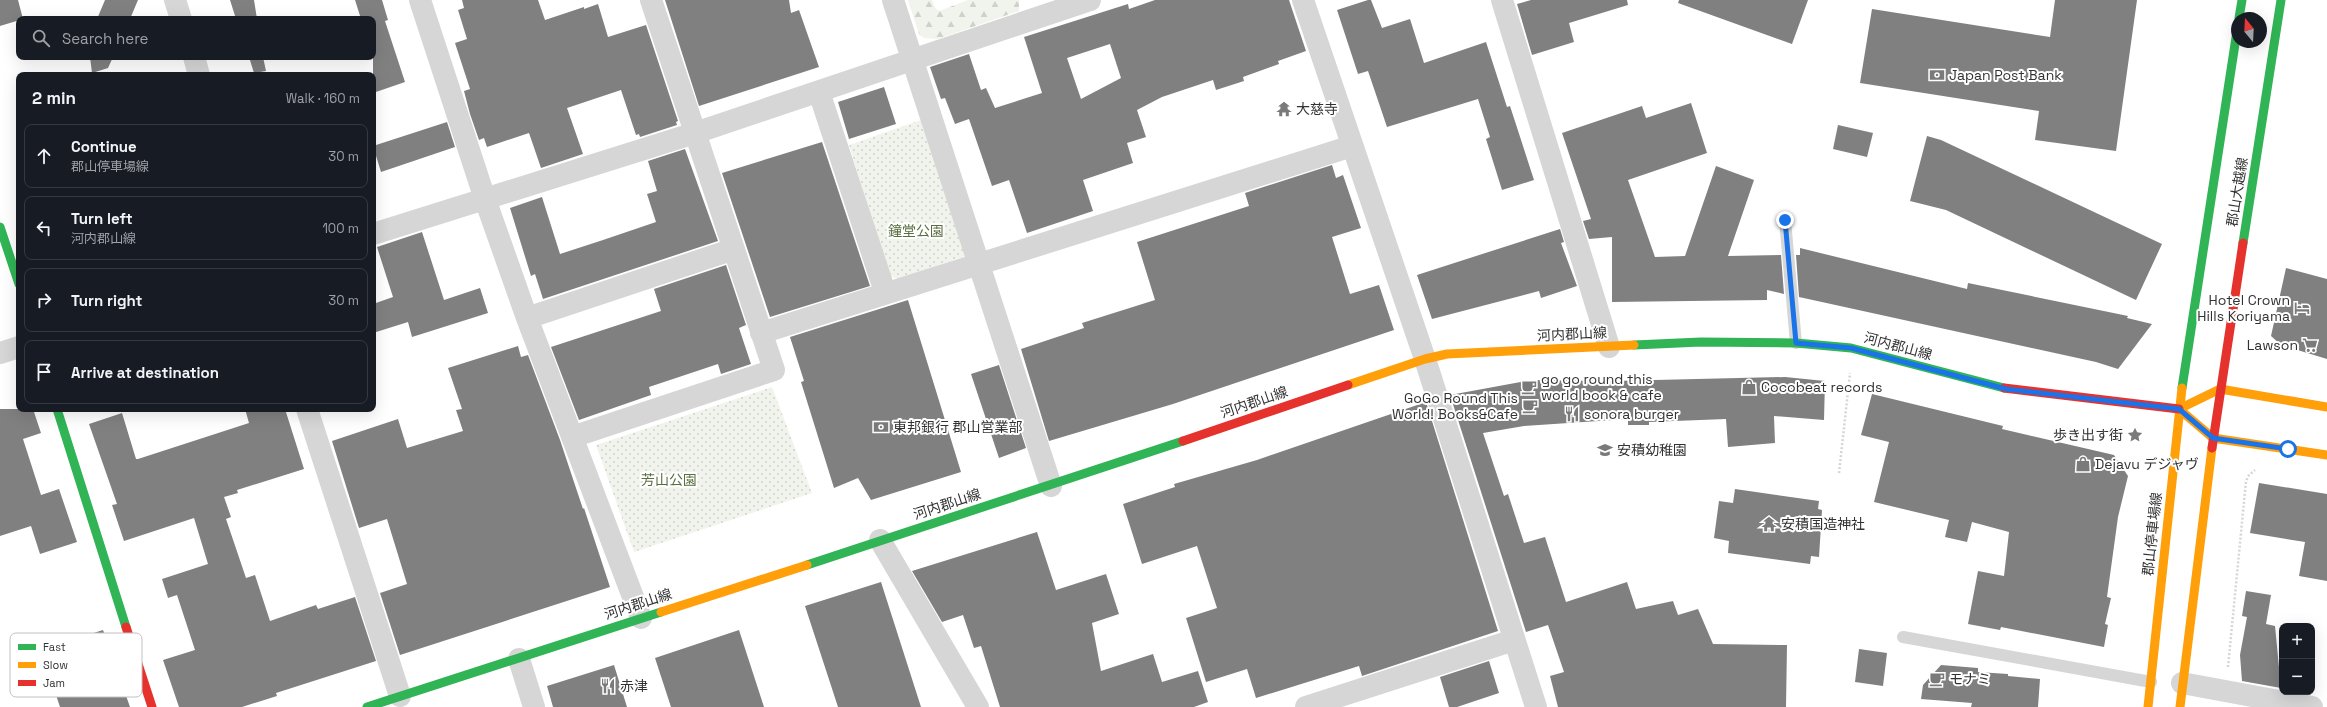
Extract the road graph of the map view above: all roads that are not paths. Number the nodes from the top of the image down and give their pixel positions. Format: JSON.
{"nodes":[{"id":1,"x":175,"y":0,"type":"edge"},
{"id":2,"x":420,"y":0,"type":"edge"},
{"id":3,"x":651,"y":0,"type":"edge"},
{"id":4,"x":893,"y":0,"type":"edge"},
{"id":5,"x":1090,"y":0,"type":"edge"},
{"id":6,"x":1303,"y":0,"type":"edge"},
{"id":7,"x":1502,"y":0,"type":"edge"},
{"id":8,"x":2242,"y":0,"type":"edge"},
{"id":9,"x":2281,"y":0,"type":"edge"},
{"id":10,"x":2240,"y":12,"type":"edge"},
{"id":11,"x":180,"y":16,"type":"edge"},
{"id":12,"x":2234,"y":48,"type":"edge"},
{"id":13,"x":913,"y":59,"type":"junction"},
{"id":14,"x":195,"y":60,"type":"edge"},
{"id":15,"x":198,"y":72,"type":"edge"},
{"id":16,"x":819,"y":92,"type":"junction"},
{"id":17,"x":695,"y":133,"type":"junction"},
{"id":18,"x":1352,"y":146,"type":"junction"},
{"id":19,"x":485,"y":198,"type":"junction"},
{"id":20,"x":1785,"y":220,"type":"dead end"},
{"id":21,"x":0,"y":227,"type":"edge"},
{"id":22,"x":376,"y":233,"type":"edge"},
{"id":23,"x":734,"y":249,"type":"junction"},
{"id":24,"x":979,"y":262,"type":"junction"},
{"id":25,"x":16,"y":275,"type":"edge"},
{"id":26,"x":885,"y":292,"type":"junction"},
{"id":27,"x":527,"y":318,"type":"junction"},
{"id":28,"x":761,"y":333,"type":"junction"},
{"id":29,"x":1796,"y":343,"type":"junction"},
{"id":30,"x":1609,"y":346,"type":"junction"},
{"id":31,"x":16,"y":348,"type":"edge"},
{"id":32,"x":0,"y":353,"type":"edge"},
{"id":33,"x":1425,"y":359,"type":"junction"},
{"id":34,"x":2220,"y":389,"type":"junction"},
{"id":35,"x":2327,"y":407,"type":"edge"},
{"id":36,"x":2179,"y":409,"type":"junction"},
{"id":37,"x":58,"y":412,"type":"edge"},
{"id":38,"x":308,"y":412,"type":"edge"},
{"id":39,"x":572,"y":437,"type":"junction"},
{"id":40,"x":2213,"y":438,"type":"junction"},
{"id":41,"x":2327,"y":455,"type":"edge"},
{"id":42,"x":1051,"y":486,"type":"junction"},
{"id":43,"x":880,"y":540,"type":"junction"},
{"id":44,"x":641,"y":618,"type":"junction"},
{"id":45,"x":128,"y":633,"type":"edge"},
{"id":46,"x":1903,"y":637,"type":"dead end"},
{"id":47,"x":1514,"y":640,"type":"junction"},
{"id":48,"x":519,"y":659,"type":"junction"},
{"id":49,"x":142,"y":676,"type":"edge"},
{"id":50,"x":2151,"y":682,"type":"junction"},
{"id":51,"x":2182,"y":683,"type":"junction"},
{"id":52,"x":400,"y":696,"type":"junction"},
{"id":53,"x":152,"y":707,"type":"edge"},
{"id":54,"x":367,"y":707,"type":"edge"},
{"id":55,"x":534,"y":707,"type":"edge"},
{"id":56,"x":978,"y":707,"type":"edge"},
{"id":57,"x":1306,"y":707,"type":"edge"},
{"id":58,"x":1536,"y":707,"type":"edge"},
{"id":59,"x":2148,"y":707,"type":"edge"},
{"id":60,"x":2180,"y":707,"type":"edge"},
{"id":61,"x":2312,"y":707,"type":"edge"}],
"edges":[{"from":1,"to":11,"type":"street"},
{"from":2,"to":19,"type":"street"},
{"from":3,"to":17,"type":"street"},
{"from":4,"to":13,"type":"street"},
{"from":5,"to":13,"type":"street"},
{"from":6,"to":18,"type":"street"},
{"from":7,"to":30,"type":"street"},
{"from":8,"to":10,"type":"main road"},
{"from":9,"to":34,"type":"main road","name":"郡山大越線"},
{"from":12,"to":36,"type":"main road","name":"郡山大越線"},
{"from":13,"to":16,"type":"street"},
{"from":13,"to":24,"type":"street"},
{"from":14,"to":15,"type":"street"},
{"from":16,"to":17,"type":"street"},
{"from":16,"to":26,"type":"street"},
{"from":17,"to":19,"type":"street"},
{"from":17,"to":23,"type":"street"},
{"from":18,"to":24,"type":"street"},
{"from":18,"to":33,"type":"street"},
{"from":19,"to":22,"type":"street"},
{"from":19,"to":27,"type":"street"},
{"from":20,"to":29,"type":"lane"},
{"from":21,"to":25,"type":"main road"},
{"from":23,"to":27,"type":"street"},
{"from":23,"to":28,"type":"street"},
{"from":24,"to":26,"type":"street"},
{"from":24,"to":42,"type":"street"},
{"from":26,"to":28,"type":"street"},
{"from":27,"to":39,"type":"street"},
{"from":28,"to":39,"type":"street"},
{"from":29,"to":30,"type":"main road","name":"河内郡山線"},
{"from":29,"to":36,"type":"main road","name":"河内郡山線"},
{"from":30,"to":33,"type":"main road","name":"河内郡山線"},
{"from":31,"to":32,"type":"street"},
{"from":33,"to":42,"type":"main road","name":"河内郡山線"},
{"from":33,"to":47,"type":"street"},
{"from":34,"to":35,"type":"main road"},
{"from":34,"to":36,"type":"main road"},
{"from":34,"to":40,"type":"main road"},
{"from":36,"to":40,"type":"main road"},
{"from":36,"to":50,"type":"main road","name":"郡山停車場線"},
{"from":37,"to":45,"type":"main road"},
{"from":38,"to":52,"type":"street"},
{"from":39,"to":44,"type":"street"},
{"from":40,"to":41,"type":"main road"},
{"from":40,"to":51,"type":"main road"},
{"from":42,"to":43,"type":"main road","name":"河内郡山線"},
{"from":43,"to":44,"type":"main road","name":"河内郡山線"},
{"from":43,"to":56,"type":"street"},
{"from":44,"to":48,"type":"main road","name":"河内郡山線"},
{"from":46,"to":50,"type":"lane"},
{"from":47,"to":57,"type":"street"},
{"from":47,"to":58,"type":"street"},
{"from":48,"to":52,"type":"main road","name":"河内郡山線"},
{"from":48,"to":55,"type":"street"},
{"from":49,"to":53,"type":"main road"},
{"from":50,"to":59,"type":"main road","name":"郡山停車場線"},
{"from":51,"to":60,"type":"main road"},
{"from":51,"to":61,"type":"street"},
{"from":52,"to":54,"type":"main road","name":"河内郡山線"}]}
